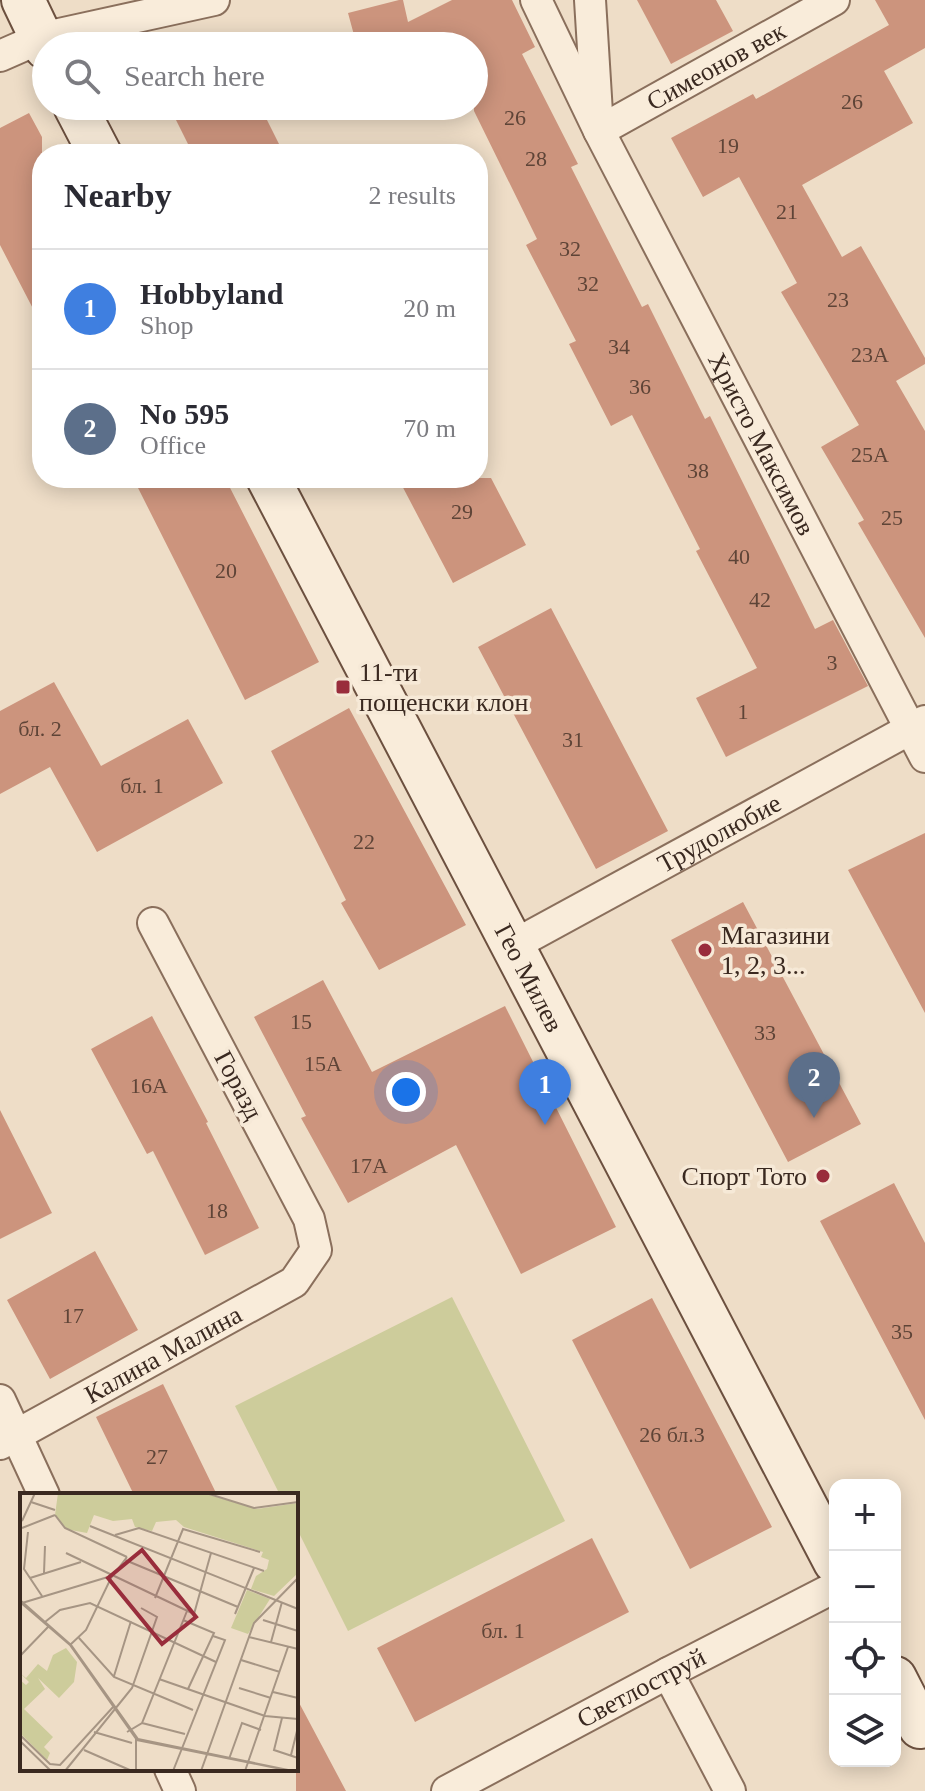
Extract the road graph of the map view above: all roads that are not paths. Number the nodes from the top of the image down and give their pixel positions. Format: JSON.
{"nodes":[{"id":1,"x":23,"y":0,"type":"edge"},
{"id":2,"x":214,"y":0,"type":"edge"},
{"id":3,"x":536,"y":0,"type":"edge"},
{"id":4,"x":590,"y":0,"type":"edge"},
{"id":5,"x":834,"y":0,"type":"edge"},
{"id":6,"x":39,"y":32,"type":"edge"},
{"id":7,"x":87,"y":32,"type":"edge"},
{"id":8,"x":32,"y":47,"type":"edge"},
{"id":9,"x":0,"y":56,"type":"edge"},
{"id":10,"x":82,"y":120,"type":"edge"},
{"id":11,"x":599,"y":131,"type":"junction"},
{"id":12,"x":95,"y":144,"type":"edge"},
{"id":13,"x":273,"y":488,"type":"edge"},
{"id":14,"x":918,"y":725,"type":"edge"},
{"id":15,"x":925,"y":757,"type":"edge"},
{"id":16,"x":153,"y":923,"type":"dead end"},
{"id":17,"x":512,"y":946,"type":"junction"},
{"id":18,"x":316,"y":1250,"type":"joint"},
{"id":19,"x":0,"y":1400,"type":"edge"},
{"id":20,"x":8,"y":1439,"type":"edge"},
{"id":21,"x":43,"y":1493,"type":"edge"},
{"id":22,"x":829,"y":1551,"type":"edge"},
{"id":23,"x":829,"y":1590,"type":"edge"},
{"id":24,"x":668,"y":1673,"type":"junction"},
{"id":25,"x":901,"y":1688,"type":"edge"},
{"id":26,"x":922,"y":1725,"type":"edge"},
{"id":27,"x":171,"y":1771,"type":"edge"},
{"id":28,"x":180,"y":1791,"type":"edge"},
{"id":29,"x":447,"y":1791,"type":"edge"},
{"id":30,"x":730,"y":1791,"type":"edge"}],
"edges":[{"from":1,"to":6,"type":"street"},
{"from":2,"to":7,"type":"street"},
{"from":3,"to":11,"type":"street","name":"Христо Максимов"},
{"from":4,"to":11,"type":"street","name":"Христо Максимов"},
{"from":5,"to":11,"type":"street","name":"Симеонов век"},
{"from":8,"to":9,"type":"street"},
{"from":10,"to":12,"type":"street"},
{"from":11,"to":14,"type":"street","name":"Христо Максимов"},
{"from":13,"to":17,"type":"street","name":"Гео Милев"},
{"from":14,"to":15,"type":"street","name":"Христо Максимов"},
{"from":14,"to":17,"type":"street","name":"Трудолюбие"},
{"from":16,"to":18,"type":"street","name":"Горазд"},
{"from":17,"to":22,"type":"street","name":"Гео Милев"},
{"from":18,"to":20,"type":"street","name":"Калина Малина"},
{"from":19,"to":20,"type":"street"},
{"from":20,"to":21,"type":"street"},
{"from":23,"to":24,"type":"street","name":"Светлоструй"},
{"from":24,"to":29,"type":"street","name":"Светлоструй"},
{"from":24,"to":30,"type":"street"},
{"from":25,"to":26,"type":"street"},
{"from":27,"to":28,"type":"street"}]}
